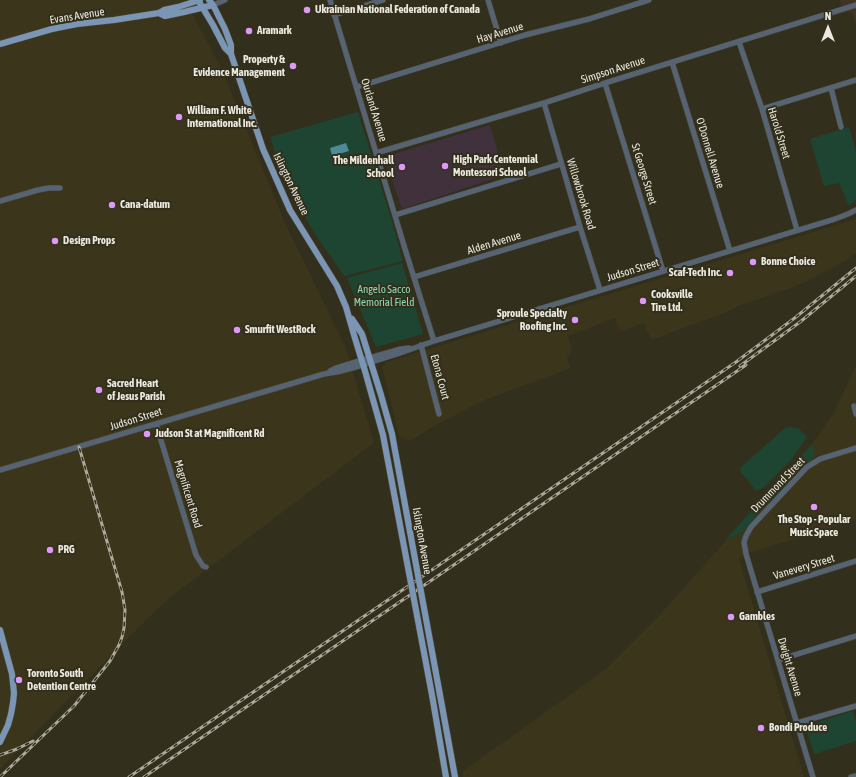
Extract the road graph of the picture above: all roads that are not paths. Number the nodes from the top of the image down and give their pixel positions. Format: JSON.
{"nodes":[{"id":1,"x":199,"y":0,"type":"edge"},
{"id":2,"x":225,"y":0,"type":"edge"},
{"id":3,"x":330,"y":0,"type":"edge"},
{"id":4,"x":383,"y":0,"type":"edge"},
{"id":5,"x":488,"y":0,"type":"edge"},
{"id":6,"x":649,"y":0,"type":"edge"},
{"id":7,"x":211,"y":2,"type":"edge"},
{"id":8,"x":856,"y":5,"type":"edge"},
{"id":9,"x":203,"y":8,"type":"junction"},
{"id":10,"x":159,"y":13,"type":"junction"},
{"id":11,"x":334,"y":15,"type":"junction"},
{"id":12,"x":739,"y":42,"type":"junction"},
{"id":13,"x":502,"y":43,"type":"junction"},
{"id":14,"x":0,"y":44,"type":"edge"},
{"id":15,"x":231,"y":54,"type":"junction"},
{"id":16,"x":672,"y":62,"type":"junction"},
{"id":17,"x":856,"y":80,"type":"edge"},
{"id":18,"x":605,"y":83,"type":"junction"},
{"id":19,"x":357,"y":87,"type":"junction"},
{"id":20,"x":831,"y":88,"type":"junction"},
{"id":21,"x":544,"y":103,"type":"junction"},
{"id":22,"x":762,"y":109,"type":"junction"},
{"id":23,"x":842,"y":127,"type":"dead end"},
{"id":24,"x":376,"y":153,"type":"junction"},
{"id":25,"x":561,"y":164,"type":"junction"},
{"id":26,"x":60,"y":188,"type":"dead end"},
{"id":27,"x":0,"y":201,"type":"edge"},
{"id":28,"x":856,"y":210,"type":"edge"},
{"id":29,"x":395,"y":215,"type":"junction"},
{"id":30,"x":580,"y":227,"type":"junction"},
{"id":31,"x":797,"y":230,"type":"junction"},
{"id":32,"x":730,"y":251,"type":"junction"},
{"id":33,"x":662,"y":271,"type":"junction"},
{"id":34,"x":414,"y":278,"type":"junction"},
{"id":35,"x":600,"y":290,"type":"junction"},
{"id":36,"x":349,"y":314,"type":"junction"},
{"id":37,"x":434,"y":341,"type":"junction"},
{"id":38,"x":421,"y":345,"type":"junction"},
{"id":39,"x":370,"y":360,"type":"junction"},
{"id":40,"x":362,"y":362,"type":"junction"},
{"id":41,"x":854,"y":406,"type":"dead end"},
{"id":42,"x":440,"y":414,"type":"dead end"},
{"id":43,"x":856,"y":414,"type":"edge"},
{"id":44,"x":156,"y":424,"type":"junction"},
{"id":45,"x":856,"y":448,"type":"edge"},
{"id":46,"x":0,"y":470,"type":"edge"},
{"id":47,"x":745,"y":539,"type":"joint"},
{"id":48,"x":856,"y":561,"type":"edge"},
{"id":49,"x":206,"y":567,"type":"dead end"},
{"id":50,"x":757,"y":592,"type":"junction"},
{"id":51,"x":0,"y":630,"type":"edge"},
{"id":52,"x":856,"y":636,"type":"edge"},
{"id":53,"x":778,"y":660,"type":"junction"},
{"id":54,"x":856,"y":706,"type":"edge"},
{"id":55,"x":797,"y":724,"type":"junction"},
{"id":56,"x":0,"y":742,"type":"edge"},
{"id":57,"x":454,"y":774,"type":"edge"},
{"id":58,"x":446,"y":775,"type":"edge"},
{"id":59,"x":856,"y":776,"type":"edge"},
{"id":60,"x":813,"y":777,"type":"edge"},
{"id":61,"x":851,"y":777,"type":"edge"}],
"edges":[{"from":1,"to":9,"type":"main road","name":"Islington Avenue"},
{"from":1,"to":10,"type":"main road","name":"Evans Avenue"},
{"from":2,"to":7,"type":"street","name":"Evans Avenue"},
{"from":3,"to":11,"type":"street","name":"Ourland Avenue"},
{"from":4,"to":11,"type":"street"},
{"from":5,"to":13,"type":"street"},
{"from":6,"to":13,"type":"street","name":"Hay Avenue"},
{"from":7,"to":9,"type":"main road","name":"Evans Avenue"},
{"from":7,"to":15,"type":"main road","name":"Islington Avenue"},
{"from":8,"to":12,"type":"street","name":"Simpson Avenue"},
{"from":9,"to":10,"type":"main road","name":"Evans Avenue"},
{"from":9,"to":15,"type":"main road","name":"Islington Avenue"},
{"from":10,"to":14,"type":"main road","name":"Evans Avenue"},
{"from":11,"to":19,"type":"street","name":"Ourland Avenue"},
{"from":12,"to":16,"type":"street","name":"Simpson Avenue"},
{"from":12,"to":22,"type":"street","name":"Harold Street"},
{"from":13,"to":19,"type":"street","name":"Hay Avenue"},
{"from":15,"to":36,"type":"main road","name":"Islington Avenue"},
{"from":16,"to":18,"type":"street","name":"Simpson Avenue"},
{"from":16,"to":32,"type":"street","name":"O'Donnell Avenue"},
{"from":17,"to":20,"type":"street"},
{"from":18,"to":21,"type":"street","name":"Simpson Avenue"},
{"from":18,"to":33,"type":"street","name":"St George Street"},
{"from":19,"to":24,"type":"street","name":"Ourland Avenue"},
{"from":20,"to":22,"type":"street"},
{"from":20,"to":23,"type":"street"},
{"from":21,"to":24,"type":"street","name":"Simpson Avenue"},
{"from":21,"to":25,"type":"street","name":"Willowbrook Road"},
{"from":22,"to":31,"type":"street","name":"Harold Street"},
{"from":24,"to":29,"type":"street","name":"Ourland Avenue"},
{"from":25,"to":29,"type":"street"},
{"from":25,"to":30,"type":"street","name":"Willowbrook Road"},
{"from":26,"to":27,"type":"street"},
{"from":28,"to":31,"type":"street","name":"Judson Street"},
{"from":29,"to":34,"type":"street","name":"Ourland Avenue"},
{"from":30,"to":34,"type":"street","name":"Alden Avenue"},
{"from":30,"to":35,"type":"street","name":"Willowbrook Road"},
{"from":31,"to":32,"type":"street","name":"Judson Street"},
{"from":32,"to":33,"type":"street","name":"Judson Street"},
{"from":33,"to":35,"type":"street","name":"Judson Street"},
{"from":34,"to":37,"type":"street","name":"Ourland Avenue"},
{"from":35,"to":37,"type":"street","name":"Judson Street"},
{"from":36,"to":39,"type":"main road","name":"Islington Avenue"},
{"from":36,"to":40,"type":"main road","name":"Islington Avenue"},
{"from":37,"to":38,"type":"street","name":"Judson Street"},
{"from":38,"to":39,"type":"street","name":"Judson Street"},
{"from":38,"to":42,"type":"street","name":"Etona Court"},
{"from":39,"to":40,"type":"street","name":"Judson Street"},
{"from":39,"to":57,"type":"main road","name":"Islington Avenue","bridge":true},
{"from":40,"to":44,"type":"street","name":"Judson Street"},
{"from":40,"to":58,"type":"main road","name":"Islington Avenue","bridge":true},
{"from":41,"to":43,"type":"street"},
{"from":44,"to":46,"type":"street","name":"Judson Street"},
{"from":44,"to":49,"type":"street","name":"Magnificent Road"},
{"from":45,"to":47,"type":"street","name":"Drummond Street"},
{"from":47,"to":50,"type":"street","name":"Dwight Avenue"},
{"from":48,"to":50,"type":"street","name":"Vanevery Street"},
{"from":50,"to":53,"type":"street","name":"Dwight Avenue"},
{"from":51,"to":56,"type":"main road"},
{"from":52,"to":53,"type":"street"},
{"from":53,"to":55,"type":"street","name":"Dwight Avenue"},
{"from":54,"to":55,"type":"street"},
{"from":55,"to":60,"type":"street","name":"Dwight Avenue"},
{"from":59,"to":61,"type":"street"}]}
